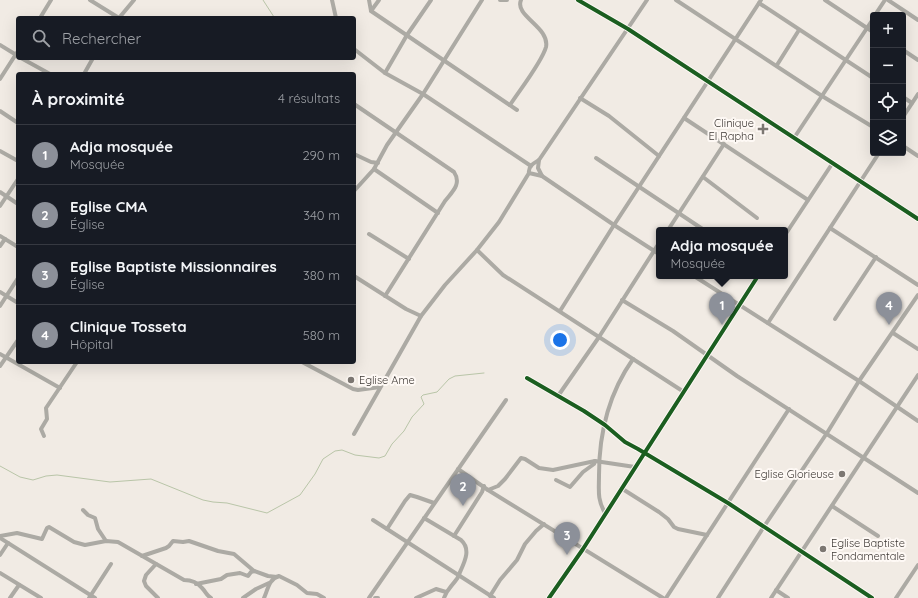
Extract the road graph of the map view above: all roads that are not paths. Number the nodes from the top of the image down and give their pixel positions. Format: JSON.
{"nodes":[{"id":1,"x":51,"y":0,"type":"edge"},
{"id":2,"x":90,"y":0,"type":"edge"},
{"id":3,"x":134,"y":0,"type":"edge"},
{"id":4,"x":332,"y":0,"type":"edge"},
{"id":5,"x":369,"y":0,"type":"edge"},
{"id":6,"x":379,"y":0,"type":"edge"},
{"id":7,"x":431,"y":0,"type":"edge"},
{"id":8,"x":482,"y":0,"type":"edge"},
{"id":9,"x":500,"y":0,"type":"edge"},
{"id":10,"x":507,"y":0,"type":"edge"},
{"id":11,"x":521,"y":0,"type":"edge"},
{"id":12,"x":578,"y":0,"type":"edge"},
{"id":13,"x":647,"y":0,"type":"edge"},
{"id":14,"x":676,"y":0,"type":"edge"},
{"id":15,"x":825,"y":0,"type":"edge"},
{"id":16,"x":885,"y":0,"type":"edge"},
{"id":17,"x":888,"y":0,"type":"edge"},
{"id":18,"x":760,"y":2,"type":"edge"},
{"id":19,"x":371,"y":11,"type":"junction"},
{"id":20,"x":877,"y":12,"type":"edge"},
{"id":21,"x":41,"y":16,"type":"edge"},
{"id":22,"x":116,"y":16,"type":"edge"},
{"id":23,"x":121,"y":16,"type":"edge"},
{"id":24,"x":336,"y":16,"type":"edge"},
{"id":25,"x":918,"y":20,"type":"edge"},
{"id":26,"x":870,"y":24,"type":"edge"},
{"id":27,"x":867,"y":28,"type":"junction"},
{"id":28,"x":628,"y":29,"type":"junction"},
{"id":29,"x":799,"y":30,"type":"junction"},
{"id":30,"x":870,"y":30,"type":"edge"},
{"id":31,"x":407,"y":35,"type":"junction"},
{"id":32,"x":735,"y":39,"type":"junction"},
{"id":33,"x":0,"y":45,"type":"edge"},
{"id":34,"x":356,"y":51,"type":"edge"},
{"id":35,"x":906,"y":52,"type":"edge"},
{"id":36,"x":16,"y":53,"type":"edge"},
{"id":37,"x":16,"y":55,"type":"edge"},
{"id":38,"x":25,"y":60,"type":"edge"},
{"id":39,"x":92,"y":60,"type":"edge"},
{"id":40,"x":443,"y":60,"type":"junction"},
{"id":41,"x":846,"y":60,"type":"junction"},
{"id":42,"x":918,"y":60,"type":"edge"},
{"id":43,"x":776,"y":65,"type":"junction"},
{"id":44,"x":46,"y":72,"type":"edge"},
{"id":45,"x":85,"y":72,"type":"edge"},
{"id":46,"x":385,"y":73,"type":"junction"},
{"id":47,"x":870,"y":76,"type":"edge"},
{"id":48,"x":0,"y":79,"type":"edge"},
{"id":49,"x":708,"y":82,"type":"junction"},
{"id":50,"x":423,"y":94,"type":"junction"},
{"id":51,"x":918,"y":94,"type":"edge"},
{"id":52,"x":822,"y":96,"type":"junction"},
{"id":53,"x":580,"y":98,"type":"junction"},
{"id":54,"x":906,"y":99,"type":"edge"},
{"id":55,"x":912,"y":103,"type":"junction"},
{"id":56,"x":356,"y":105,"type":"edge"},
{"id":57,"x":510,"y":105,"type":"junction"},
{"id":58,"x":517,"y":110,"type":"dead end"},
{"id":59,"x":0,"y":111,"type":"edge"},
{"id":60,"x":906,"y":112,"type":"edge"},
{"id":61,"x":684,"y":118,"type":"junction"},
{"id":62,"x":16,"y":122,"type":"edge"},
{"id":63,"x":870,"y":124,"type":"edge"},
{"id":64,"x":397,"y":132,"type":"junction"},
{"id":65,"x":794,"y":138,"type":"junction"},
{"id":66,"x":724,"y":144,"type":"junction"},
{"id":67,"x":906,"y":148,"type":"edge"},
{"id":68,"x":0,"y":151,"type":"edge"},
{"id":69,"x":356,"y":155,"type":"edge"},
{"id":70,"x":659,"y":156,"type":"junction"},
{"id":71,"x":877,"y":156,"type":"edge"},
{"id":72,"x":918,"y":156,"type":"edge"},
{"id":73,"x":596,"y":158,"type":"dead end"},
{"id":74,"x":16,"y":160,"type":"edge"},
{"id":75,"x":539,"y":160,"type":"junction"},
{"id":76,"x":378,"y":163,"type":"junction"},
{"id":77,"x":832,"y":164,"type":"junction"},
{"id":78,"x":531,"y":166,"type":"junction"},
{"id":79,"x":374,"y":169,"type":"junction"},
{"id":80,"x":529,"y":173,"type":"junction"},
{"id":81,"x":542,"y":176,"type":"junction"},
{"id":82,"x":703,"y":177,"type":"junction"},
{"id":83,"x":16,"y":182,"type":"edge"},
{"id":84,"x":860,"y":182,"type":"junction"},
{"id":85,"x":638,"y":187,"type":"junction"},
{"id":86,"x":356,"y":188,"type":"edge"},
{"id":87,"x":0,"y":192,"type":"edge"},
{"id":88,"x":7,"y":196,"type":"junction"},
{"id":89,"x":808,"y":200,"type":"junction"},
{"id":90,"x":16,"y":203,"type":"edge"},
{"id":91,"x":0,"y":206,"type":"edge"},
{"id":92,"x":438,"y":213,"type":"junction"},
{"id":93,"x":678,"y":214,"type":"junction"},
{"id":94,"x":757,"y":218,"type":"dead end"},
{"id":95,"x":918,"y":219,"type":"edge"},
{"id":96,"x":614,"y":225,"type":"junction"},
{"id":97,"x":670,"y":227,"type":"edge"},
{"id":98,"x":699,"y":227,"type":"edge"},
{"id":99,"x":830,"y":228,"type":"junction"},
{"id":100,"x":788,"y":230,"type":"edge"},
{"id":101,"x":369,"y":234,"type":"dead end"},
{"id":102,"x":0,"y":236,"type":"edge"},
{"id":103,"x":5,"y":239,"type":"junction"},
{"id":104,"x":0,"y":246,"type":"edge"},
{"id":105,"x":16,"y":246,"type":"edge"},
{"id":106,"x":656,"y":248,"type":"edge"},
{"id":107,"x":477,"y":250,"type":"junction"},
{"id":108,"x":654,"y":251,"type":"junction"},
{"id":109,"x":876,"y":257,"type":"junction"},
{"id":110,"x":409,"y":259,"type":"junction"},
{"id":111,"x":356,"y":277,"type":"edge"},
{"id":112,"x":699,"y":279,"type":"edge"},
{"id":113,"x":756,"y":279,"type":"edge"},
{"id":114,"x":16,"y":281,"type":"edge"},
{"id":115,"x":918,"y":285,"type":"edge"},
{"id":116,"x":0,"y":292,"type":"edge"},
{"id":117,"x":918,"y":294,"type":"edge"},
{"id":118,"x":6,"y":296,"type":"junction"},
{"id":119,"x":385,"y":296,"type":"junction"},
{"id":120,"x":622,"y":300,"type":"junction"},
{"id":121,"x":16,"y":302,"type":"edge"},
{"id":122,"x":739,"y":305,"type":"junction"},
{"id":123,"x":0,"y":306,"type":"edge"},
{"id":124,"x":560,"y":310,"type":"junction"},
{"id":125,"x":421,"y":316,"type":"junction"},
{"id":126,"x":835,"y":319,"type":"dead end"},
{"id":127,"x":768,"y":323,"type":"junction"},
{"id":128,"x":893,"y":333,"type":"junction"},
{"id":129,"x":599,"y":337,"type":"junction"},
{"id":130,"x":16,"y":343,"type":"edge"},
{"id":131,"x":918,"y":349,"type":"edge"},
{"id":132,"x":0,"y":354,"type":"edge"},
{"id":133,"x":708,"y":355,"type":"junction"},
{"id":134,"x":6,"y":357,"type":"junction"},
{"id":135,"x":633,"y":359,"type":"junction"},
{"id":136,"x":16,"y":363,"type":"edge"},
{"id":137,"x":18,"y":364,"type":"edge"},
{"id":138,"x":76,"y":364,"type":"edge"},
{"id":139,"x":305,"y":364,"type":"edge"},
{"id":140,"x":0,"y":366,"type":"edge"},
{"id":141,"x":918,"y":375,"type":"edge"},
{"id":142,"x":526,"y":378,"type":"dead end"},
{"id":143,"x":859,"y":381,"type":"junction"},
{"id":144,"x":380,"y":387,"type":"junction"},
{"id":145,"x":60,"y":388,"type":"junction"},
{"id":146,"x":684,"y":392,"type":"junction"},
{"id":147,"x":558,"y":396,"type":"junction"},
{"id":148,"x":506,"y":400,"type":"dead end"},
{"id":149,"x":897,"y":407,"type":"junction"},
{"id":150,"x":789,"y":409,"type":"junction"},
{"id":151,"x":918,"y":421,"type":"edge"},
{"id":152,"x":605,"y":425,"type":"junction"},
{"id":153,"x":827,"y":433,"type":"junction"},
{"id":154,"x":354,"y":434,"type":"dead end"},
{"id":155,"x":44,"y":436,"type":"dead end"},
{"id":156,"x":645,"y":454,"type":"junction"},
{"id":157,"x":864,"y":457,"type":"junction"},
{"id":158,"x":597,"y":461,"type":"junction"},
{"id":159,"x":635,"y":467,"type":"junction"},
{"id":160,"x":458,"y":469,"type":"junction"},
{"id":161,"x":556,"y":480,"type":"dead end"},
{"id":162,"x":486,"y":488,"type":"junction"},
{"id":163,"x":621,"y":488,"type":"junction"},
{"id":164,"x":918,"y":493,"type":"edge"},
{"id":165,"x":434,"y":503,"type":"junction"},
{"id":166,"x":728,"y":503,"type":"junction"},
{"id":167,"x":832,"y":506,"type":"junction"},
{"id":168,"x":83,"y":510,"type":"dead end"},
{"id":169,"x":605,"y":513,"type":"junction"},
{"id":170,"x":424,"y":518,"type":"junction"},
{"id":171,"x":373,"y":520,"type":"dead end"},
{"id":172,"x":544,"y":524,"type":"junction"},
{"id":173,"x":764,"y":528,"type":"junction"},
{"id":174,"x":387,"y":529,"type":"junction"},
{"id":175,"x":707,"y":535,"type":"junction"},
{"id":176,"x":454,"y":536,"type":"junction"},
{"id":177,"x":878,"y":536,"type":"dead end"},
{"id":178,"x":0,"y":537,"type":"edge"},
{"id":179,"x":106,"y":541,"type":"junction"},
{"id":180,"x":407,"y":542,"type":"junction"},
{"id":181,"x":8,"y":543,"type":"junction"},
{"id":182,"x":583,"y":549,"type":"junction"},
{"id":183,"x":801,"y":552,"type":"junction"},
{"id":184,"x":0,"y":555,"type":"edge"},
{"id":185,"x":142,"y":556,"type":"junction"},
{"id":186,"x":111,"y":564,"type":"dead end"},
{"id":187,"x":156,"y":564,"type":"junction"},
{"id":188,"x":918,"y":565,"type":"edge"},
{"id":189,"x":254,"y":572,"type":"junction"},
{"id":190,"x":0,"y":573,"type":"edge"},
{"id":191,"x":459,"y":575,"type":"junction"},
{"id":192,"x":277,"y":577,"type":"junction"},
{"id":193,"x":270,"y":583,"type":"junction"},
{"id":194,"x":196,"y":584,"type":"junction"},
{"id":195,"x":19,"y":585,"type":"junction"},
{"id":196,"x":776,"y":590,"type":"junction"},
{"id":197,"x":446,"y":592,"type":"junction"},
{"id":198,"x":90,"y":597,"type":"edge"},
{"id":199,"x":492,"y":597,"type":"edge"},
{"id":200,"x":10,"y":598,"type":"edge"},
{"id":201,"x":40,"y":598,"type":"edge"},
{"id":202,"x":95,"y":598,"type":"edge"},
{"id":203,"x":158,"y":598,"type":"edge"},
{"id":204,"x":211,"y":598,"type":"edge"},
{"id":205,"x":243,"y":598,"type":"edge"},
{"id":206,"x":264,"y":598,"type":"edge"},
{"id":207,"x":324,"y":598,"type":"edge"},
{"id":208,"x":369,"y":598,"type":"edge"},
{"id":209,"x":416,"y":598,"type":"edge"},
{"id":210,"x":444,"y":598,"type":"edge"},
{"id":211,"x":549,"y":598,"type":"edge"},
{"id":212,"x":664,"y":598,"type":"edge"},
{"id":213,"x":718,"y":598,"type":"edge"},
{"id":214,"x":771,"y":598,"type":"edge"},
{"id":215,"x":788,"y":598,"type":"edge"},
{"id":216,"x":872,"y":598,"type":"edge"},
{"id":217,"x":896,"y":598,"type":"edge"}],
"edges":[{"from":1,"to":21,"type":"street"},
{"from":2,"to":22,"type":"street"},
{"from":3,"to":23,"type":"street"},
{"from":4,"to":24,"type":"street"},
{"from":5,"to":19,"type":"street"},
{"from":6,"to":19,"type":"street"},
{"from":7,"to":31,"type":"street"},
{"from":8,"to":40,"type":"street"},
{"from":9,"to":10,"type":"street"},
{"from":11,"to":57,"type":"street"},
{"from":12,"to":28,"type":"street"},
{"from":13,"to":28,"type":"street"},
{"from":14,"to":32,"type":"street"},
{"from":15,"to":27,"type":"street"},
{"from":16,"to":20,"type":"street"},
{"from":17,"to":25,"type":"street"},
{"from":18,"to":29,"type":"street"},
{"from":18,"to":32,"type":"street"},
{"from":19,"to":31,"type":"street"},
{"from":26,"to":27,"type":"street"},
{"from":27,"to":30,"type":"street"},
{"from":27,"to":41,"type":"street"},
{"from":28,"to":49,"type":"street"},
{"from":28,"to":53,"type":"street"},
{"from":29,"to":41,"type":"street"},
{"from":29,"to":43,"type":"street"},
{"from":31,"to":40,"type":"street"},
{"from":31,"to":46,"type":"street"},
{"from":32,"to":43,"type":"street"},
{"from":32,"to":49,"type":"street"},
{"from":33,"to":36,"type":"street"},
{"from":34,"to":46,"type":"street"},
{"from":35,"to":42,"type":"street"},
{"from":37,"to":48,"type":"street"},
{"from":38,"to":44,"type":"street"},
{"from":39,"to":45,"type":"street"},
{"from":40,"to":50,"type":"street"},
{"from":40,"to":57,"type":"street"},
{"from":41,"to":47,"type":"street"},
{"from":41,"to":52,"type":"street"},
{"from":43,"to":52,"type":"street"},
{"from":46,"to":50,"type":"street"},
{"from":49,"to":61,"type":"street"},
{"from":49,"to":65,"type":"street"},
{"from":50,"to":64,"type":"street"},
{"from":50,"to":78,"type":"street"},
{"from":51,"to":55,"type":"street"},
{"from":52,"to":63,"type":"street"},
{"from":52,"to":65,"type":"street"},
{"from":53,"to":70,"type":"street"},
{"from":53,"to":75,"type":"street"},
{"from":54,"to":55,"type":"street"},
{"from":55,"to":60,"type":"street"},
{"from":56,"to":64,"type":"street"},
{"from":57,"to":58,"type":"street"},
{"from":59,"to":62,"type":"street"},
{"from":61,"to":66,"type":"street"},
{"from":61,"to":70,"type":"street"},
{"from":64,"to":76,"type":"street"},
{"from":64,"to":92,"type":"street"},
{"from":65,"to":77,"type":"street"},
{"from":66,"to":82,"type":"street"},
{"from":66,"to":89,"type":"street"},
{"from":67,"to":72,"type":"street"},
{"from":68,"to":74,"type":"street"},
{"from":69,"to":76,"type":"street"},
{"from":70,"to":85,"type":"street"},
{"from":71,"to":84,"type":"street"},
{"from":73,"to":85,"type":"street"},
{"from":75,"to":78,"type":"street"},
{"from":75,"to":81,"type":"street"},
{"from":76,"to":79,"type":"street"},
{"from":77,"to":84,"type":"street"},
{"from":77,"to":89,"type":"street"},
{"from":78,"to":80,"type":"street"},
{"from":79,"to":86,"type":"street"},
{"from":79,"to":92,"type":"street"},
{"from":80,"to":81,"type":"street"},
{"from":80,"to":107,"type":"street"},
{"from":81,"to":96,"type":"street"},
{"from":82,"to":93,"type":"street"},
{"from":82,"to":94,"type":"street"},
{"from":83,"to":88,"type":"street"},
{"from":84,"to":95,"type":"street"},
{"from":84,"to":99,"type":"street"},
{"from":85,"to":93,"type":"street"},
{"from":85,"to":96,"type":"street"},
{"from":87,"to":88,"type":"street"},
{"from":88,"to":90,"type":"street"},
{"from":88,"to":91,"type":"street"},
{"from":89,"to":100,"type":"street"},
{"from":92,"to":110,"type":"street"},
{"from":93,"to":97,"type":"street"},
{"from":93,"to":98,"type":"street"},
{"from":96,"to":108,"type":"street"},
{"from":96,"to":124,"type":"street"},
{"from":99,"to":109,"type":"street"},
{"from":99,"to":127,"type":"street"},
{"from":101,"to":110,"type":"street"},
{"from":102,"to":103,"type":"street"},
{"from":103,"to":104,"type":"street"},
{"from":103,"to":105,"type":"street"},
{"from":106,"to":108,"type":"street"},
{"from":107,"to":124,"type":"street"},
{"from":107,"to":125,"type":"street"},
{"from":108,"to":120,"type":"street"},
{"from":109,"to":115,"type":"street"},
{"from":109,"to":126,"type":"street"},
{"from":110,"to":119,"type":"street"},
{"from":111,"to":119,"type":"street"},
{"from":112,"to":122,"type":"street"},
{"from":113,"to":122,"type":"street"},
{"from":114,"to":118,"type":"street"},
{"from":116,"to":118,"type":"street"},
{"from":117,"to":128,"type":"street"},
{"from":118,"to":121,"type":"street"},
{"from":118,"to":123,"type":"street"},
{"from":119,"to":125,"type":"street"},
{"from":120,"to":129,"type":"street"},
{"from":120,"to":133,"type":"street"},
{"from":122,"to":127,"type":"street"},
{"from":122,"to":133,"type":"street"},
{"from":124,"to":129,"type":"street"},
{"from":125,"to":144,"type":"street"},
{"from":127,"to":143,"type":"street"},
{"from":128,"to":131,"type":"street"},
{"from":128,"to":143,"type":"street"},
{"from":129,"to":135,"type":"street"},
{"from":129,"to":147,"type":"street"},
{"from":130,"to":134,"type":"street"},
{"from":132,"to":134,"type":"street"},
{"from":133,"to":146,"type":"street"},
{"from":133,"to":150,"type":"street"},
{"from":134,"to":136,"type":"street"},
{"from":134,"to":140,"type":"street"},
{"from":135,"to":146,"type":"street"},
{"from":135,"to":152,"type":"street"},
{"from":137,"to":145,"type":"street"},
{"from":138,"to":145,"type":"street"},
{"from":139,"to":144,"type":"street"},
{"from":141,"to":149,"type":"street"},
{"from":142,"to":147,"type":"street"},
{"from":143,"to":149,"type":"street"},
{"from":143,"to":153,"type":"street"},
{"from":144,"to":154,"type":"street"},
{"from":145,"to":155,"type":"street"},
{"from":146,"to":156,"type":"street"},
{"from":147,"to":152,"type":"street"},
{"from":148,"to":160,"type":"street"},
{"from":149,"to":151,"type":"street"},
{"from":149,"to":157,"type":"street"},
{"from":150,"to":153,"type":"street"},
{"from":150,"to":166,"type":"street"},
{"from":152,"to":156,"type":"street"},
{"from":152,"to":158,"type":"street"},
{"from":153,"to":157,"type":"street"},
{"from":153,"to":173,"type":"street"},
{"from":156,"to":159,"type":"street"},
{"from":156,"to":166,"type":"street"},
{"from":157,"to":164,"type":"street"},
{"from":157,"to":167,"type":"street"},
{"from":158,"to":159,"type":"street"},
{"from":158,"to":161,"type":"street"},
{"from":158,"to":162,"type":"street"},
{"from":158,"to":169,"type":"street"},
{"from":159,"to":163,"type":"street"},
{"from":160,"to":162,"type":"street"},
{"from":160,"to":165,"type":"street"},
{"from":162,"to":172,"type":"street"},
{"from":162,"to":176,"type":"street"},
{"from":163,"to":169,"type":"street"},
{"from":163,"to":175,"type":"street"},
{"from":165,"to":170,"type":"street"},
{"from":165,"to":174,"type":"street"},
{"from":166,"to":173,"type":"street"},
{"from":166,"to":175,"type":"street"},
{"from":167,"to":177,"type":"street"},
{"from":167,"to":183,"type":"street"},
{"from":168,"to":179,"type":"street"},
{"from":169,"to":182,"type":"street"},
{"from":170,"to":176,"type":"street"},
{"from":170,"to":180,"type":"street"},
{"from":171,"to":174,"type":"street"},
{"from":172,"to":182,"type":"street"},
{"from":172,"to":199,"type":"street"},
{"from":173,"to":183,"type":"street"},
{"from":173,"to":213,"type":"street"},
{"from":174,"to":180,"type":"street"},
{"from":175,"to":212,"type":"street"},
{"from":176,"to":191,"type":"street"},
{"from":178,"to":179,"type":"street"},
{"from":178,"to":181,"type":"street"},
{"from":179,"to":185,"type":"street"},
{"from":180,"to":191,"type":"street"},
{"from":180,"to":208,"type":"street"},
{"from":181,"to":184,"type":"street"},
{"from":181,"to":198,"type":"street"},
{"from":182,"to":211,"type":"street"},
{"from":182,"to":212,"type":"street"},
{"from":183,"to":196,"type":"street"},
{"from":183,"to":216,"type":"street"},
{"from":185,"to":187,"type":"street"},
{"from":185,"to":189,"type":"street"},
{"from":186,"to":198,"type":"street"},
{"from":187,"to":194,"type":"street"},
{"from":187,"to":203,"type":"street"},
{"from":188,"to":217,"type":"street"},
{"from":189,"to":192,"type":"street"},
{"from":189,"to":194,"type":"street"},
{"from":190,"to":195,"type":"street"},
{"from":191,"to":197,"type":"street"},
{"from":191,"to":199,"type":"street"},
{"from":192,"to":193,"type":"street"},
{"from":192,"to":207,"type":"street"},
{"from":193,"to":205,"type":"street"},
{"from":193,"to":206,"type":"street"},
{"from":194,"to":204,"type":"street"},
{"from":195,"to":200,"type":"street"},
{"from":195,"to":201,"type":"street"},
{"from":196,"to":214,"type":"street"},
{"from":196,"to":215,"type":"street"},
{"from":197,"to":209,"type":"street"},
{"from":197,"to":210,"type":"street"},
{"from":198,"to":202,"type":"street"}]}
